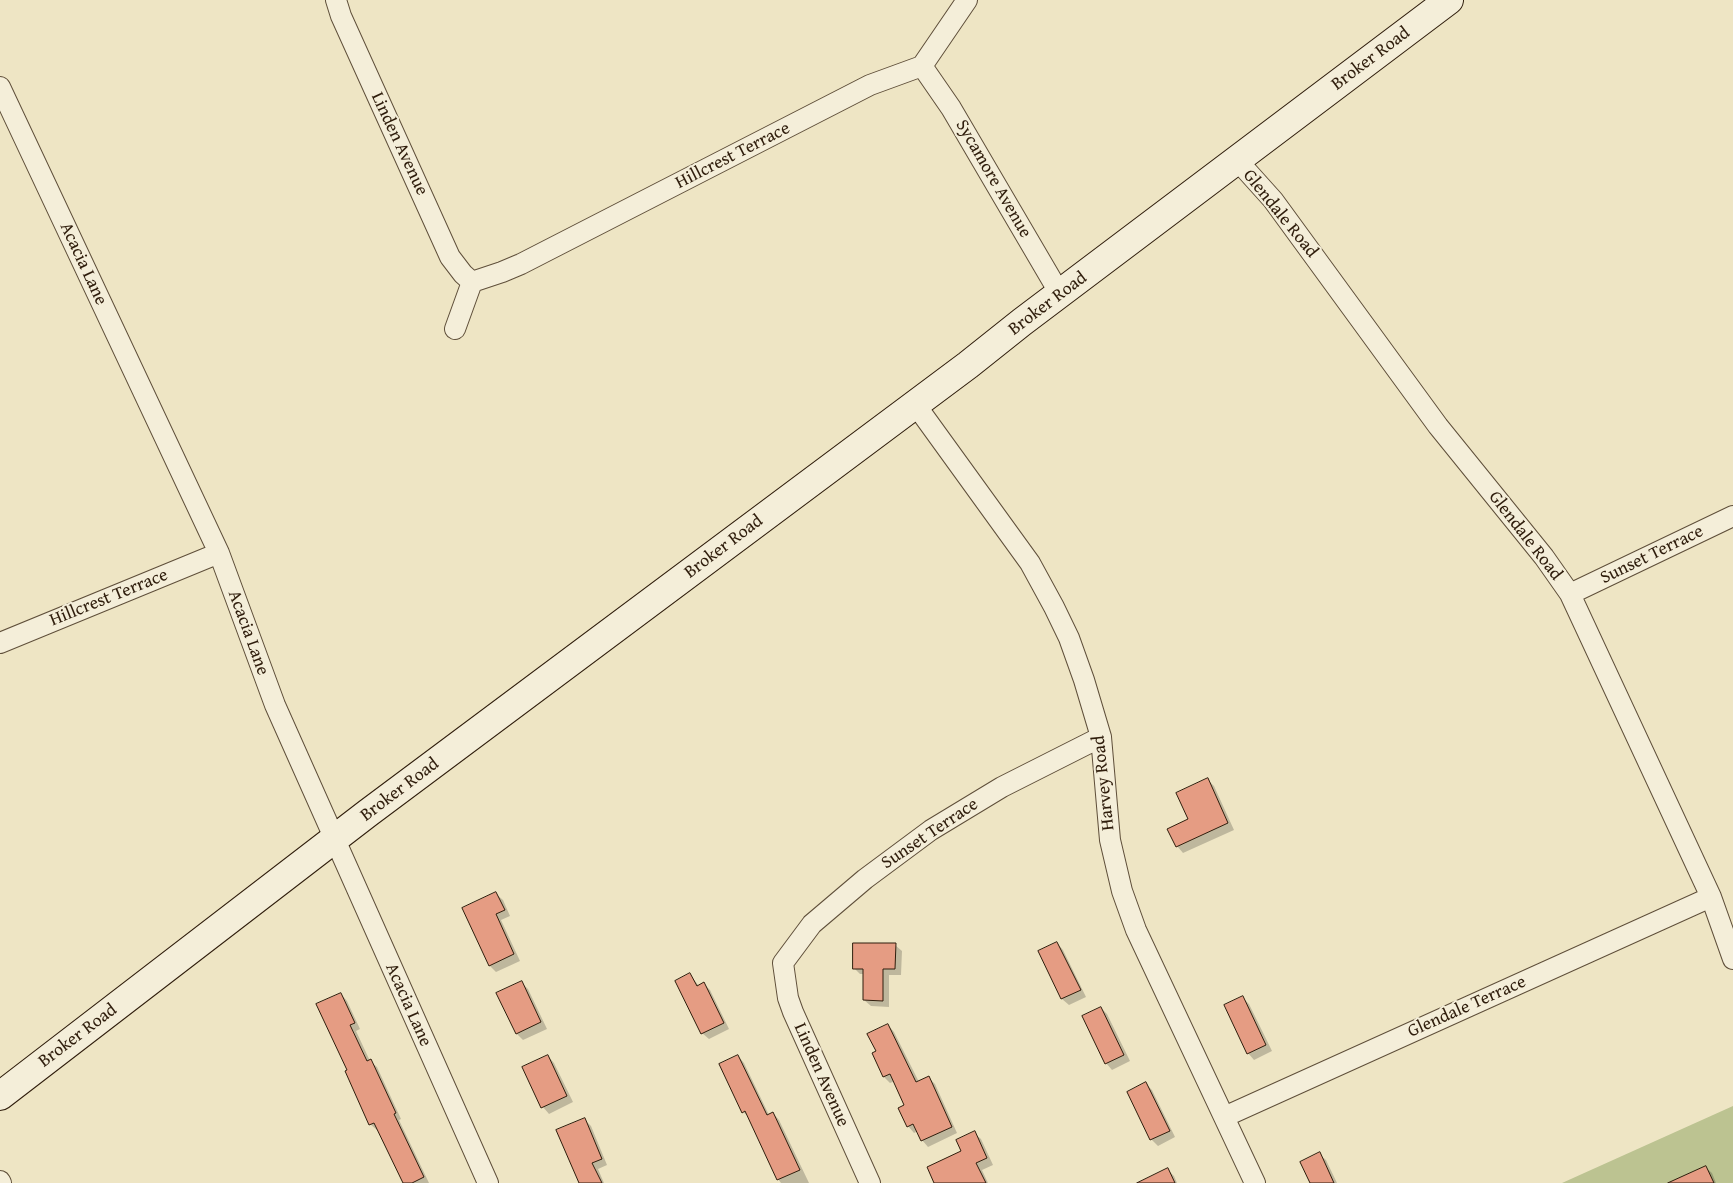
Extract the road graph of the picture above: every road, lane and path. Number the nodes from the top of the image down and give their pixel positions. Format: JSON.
{"nodes":[{"id":1,"x":336,"y":0,"type":"edge"},
{"id":2,"x":967,"y":0,"type":"edge"},
{"id":3,"x":1449,"y":0,"type":"edge"},
{"id":4,"x":922,"y":66,"type":"junction"},
{"id":5,"x":0,"y":87,"type":"edge"},
{"id":6,"x":1237,"y":160,"type":"junction"},
{"id":7,"x":472,"y":282,"type":"junction"},
{"id":8,"x":1060,"y":294,"type":"junction"},
{"id":9,"x":456,"y":329,"type":"dead end"},
{"id":10,"x":915,"y":404,"type":"junction"},
{"id":11,"x":1733,"y":516,"type":"edge"},
{"id":12,"x":219,"y":554,"type":"junction"},
{"id":13,"x":1570,"y":594,"type":"junction"},
{"id":14,"x":0,"y":643,"type":"edge"},
{"id":15,"x":1101,"y":737,"type":"junction"},
{"id":16,"x":334,"y":840,"type":"junction"},
{"id":17,"x":1711,"y":897,"type":"junction"},
{"id":18,"x":1733,"y":959,"type":"edge"},
{"id":19,"x":783,"y":963,"type":"joint"},
{"id":20,"x":0,"y":1096,"type":"edge"},
{"id":21,"x":1224,"y":1117,"type":"junction"},
{"id":22,"x":488,"y":1183,"type":"edge"},
{"id":23,"x":870,"y":1183,"type":"edge"},
{"id":24,"x":1255,"y":1183,"type":"edge"}],
"edges":[{"from":1,"to":7,"type":"street","name":"Linden Avenue"},
{"from":2,"to":4,"type":"street"},
{"from":3,"to":6,"type":"street","name":"Broker Road"},
{"from":4,"to":7,"type":"street","name":"Hillcrest Terrace"},
{"from":4,"to":8,"type":"street","name":"Sycamore Avenue"},
{"from":5,"to":12,"type":"street","name":"Acacia Lane"},
{"from":6,"to":8,"type":"street","name":"Broker Road"},
{"from":6,"to":13,"type":"street","name":"Glendale Road"},
{"from":7,"to":9,"type":"street"},
{"from":8,"to":10,"type":"street","name":"Broker Road"},
{"from":10,"to":15,"type":"street","name":"Harvey Road"},
{"from":10,"to":16,"type":"street","name":"Broker Road"},
{"from":11,"to":13,"type":"street","name":"Sunset Terrace"},
{"from":12,"to":14,"type":"street","name":"Hillcrest Terrace"},
{"from":12,"to":16,"type":"street","name":"Acacia Lane"},
{"from":13,"to":17,"type":"street","name":"Glendale Road"},
{"from":15,"to":19,"type":"street","name":"Sunset Terrace"},
{"from":15,"to":21,"type":"street","name":"Harvey Road"},
{"from":16,"to":20,"type":"street","name":"Broker Road"},
{"from":16,"to":22,"type":"street","name":"Acacia Lane"},
{"from":17,"to":18,"type":"street","name":"Glendale Road"},
{"from":17,"to":21,"type":"street","name":"Glendale Terrace"},
{"from":19,"to":23,"type":"street","name":"Linden Avenue"},
{"from":21,"to":24,"type":"street","name":"Harvey Road"}]}
